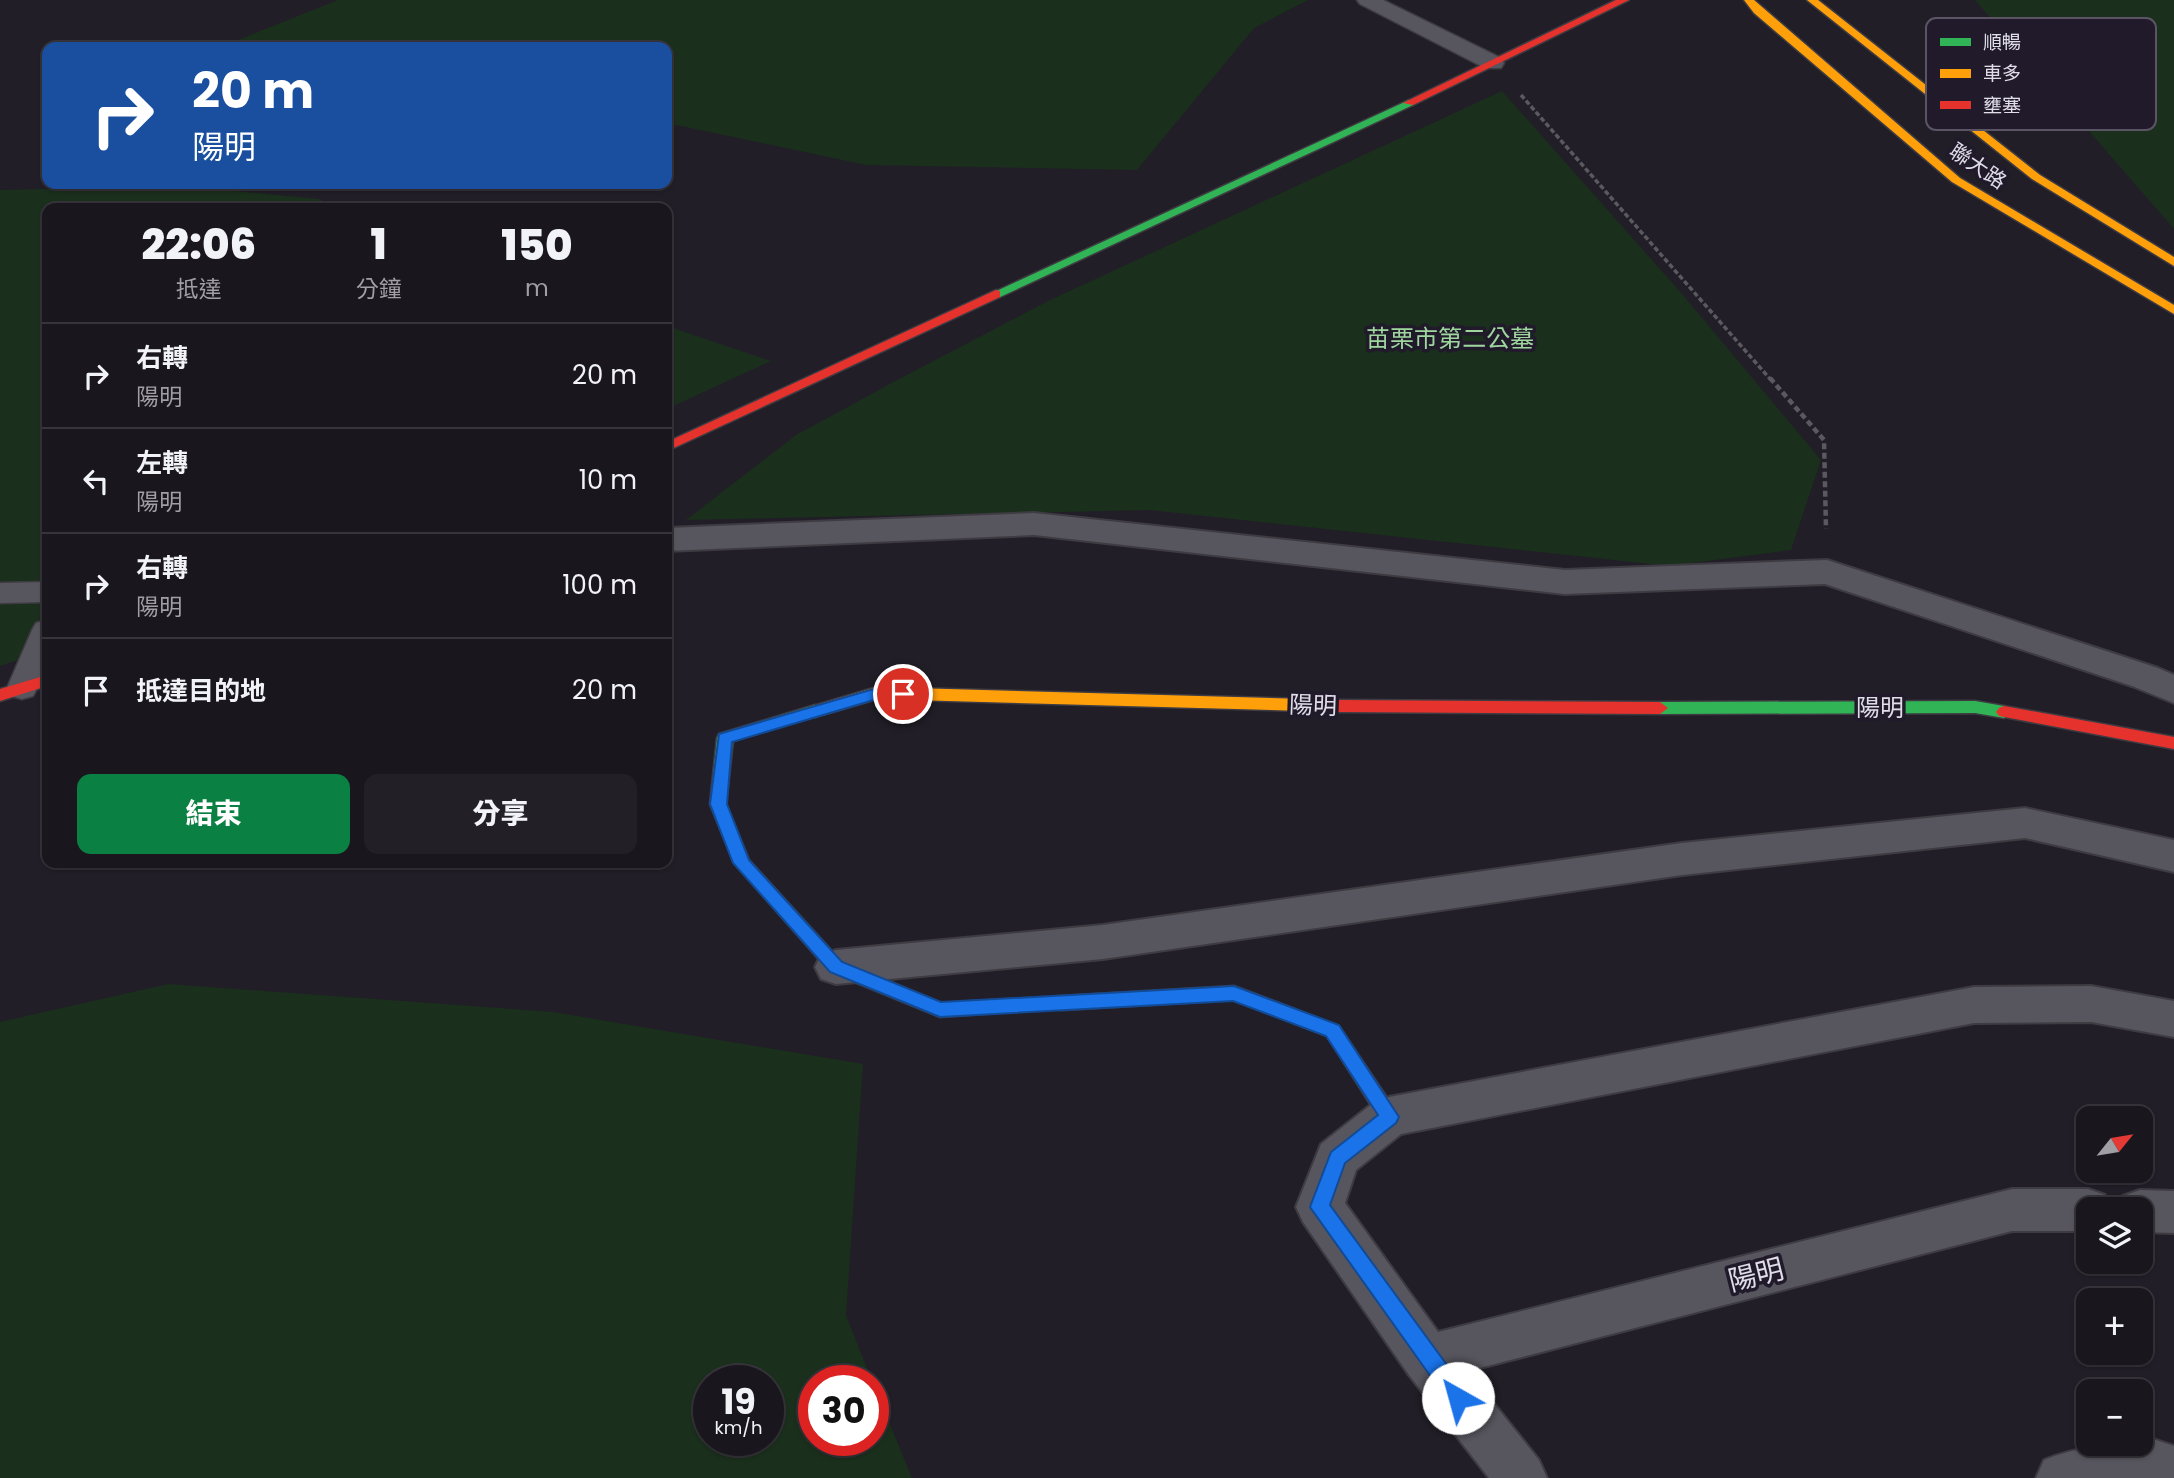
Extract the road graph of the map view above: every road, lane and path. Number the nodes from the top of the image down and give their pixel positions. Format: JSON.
{"nodes":[{"id":1,"x":1367,"y":0,"type":"edge"},
{"id":2,"x":1624,"y":0,"type":"edge"},
{"id":3,"x":1749,"y":0,"type":"edge"},
{"id":4,"x":1812,"y":0,"type":"edge"},
{"id":5,"x":1493,"y":63,"type":"junction"},
{"id":6,"x":1926,"y":90,"type":"edge"},
{"id":7,"x":1977,"y":130,"type":"edge"},
{"id":8,"x":2174,"y":262,"type":"edge"},
{"id":9,"x":2174,"y":310,"type":"edge"},
{"id":10,"x":672,"y":445,"type":"edge"},
{"id":11,"x":672,"y":540,"type":"edge"},
{"id":12,"x":1827,"y":572,"type":"junction"},
{"id":13,"x":42,"y":592,"type":"edge"},
{"id":14,"x":0,"y":593,"type":"edge"},
{"id":15,"x":42,"y":642,"type":"edge"},
{"id":16,"x":23,"y":687,"type":"edge"},
{"id":17,"x":2174,"y":690,"type":"edge"},
{"id":18,"x":2174,"y":743,"type":"edge"},
{"id":19,"x":2174,"y":856,"type":"edge"},
{"id":20,"x":836,"y":967,"type":"junction"},
{"id":21,"x":2174,"y":1020,"type":"edge"},
{"id":22,"x":1390,"y":1117,"type":"junction"},
{"id":23,"x":2076,"y":1210,"type":"edge"},
{"id":24,"x":2153,"y":1211,"type":"edge"},
{"id":25,"x":2174,"y":1212,"type":"edge"},
{"id":26,"x":1427,"y":1358,"type":"junction"},
{"id":27,"x":2174,"y":1471,"type":"edge"},
{"id":28,"x":1521,"y":1478,"type":"edge"},
{"id":29,"x":2062,"y":1478,"type":"edge"}],
"edges":[{"from":1,"to":5,"type":"lane"},
{"from":2,"to":5,"type":"street"},
{"from":3,"to":9,"type":"street","name":"聯大路"},
{"from":4,"to":6,"type":"street","name":"聯大路"},
{"from":5,"to":10,"type":"street"},
{"from":5,"to":12,"type":"path"},
{"from":7,"to":8,"type":"street","name":"聯大路"},
{"from":11,"to":12,"type":"street"},
{"from":12,"to":17,"type":"street"},
{"from":13,"to":14,"type":"lane"},
{"from":15,"to":16,"type":"lane"},
{"from":18,"to":20,"type":"street","name":"陽明"},
{"from":19,"to":20,"type":"street"},
{"from":20,"to":22,"type":"street","name":"陽明"},
{"from":21,"to":22,"type":"street"},
{"from":22,"to":26,"type":"street"},
{"from":23,"to":26,"type":"street","name":"陽明"},
{"from":24,"to":25,"type":"street"},
{"from":26,"to":28,"type":"street"},
{"from":27,"to":29,"type":"street"}]}
